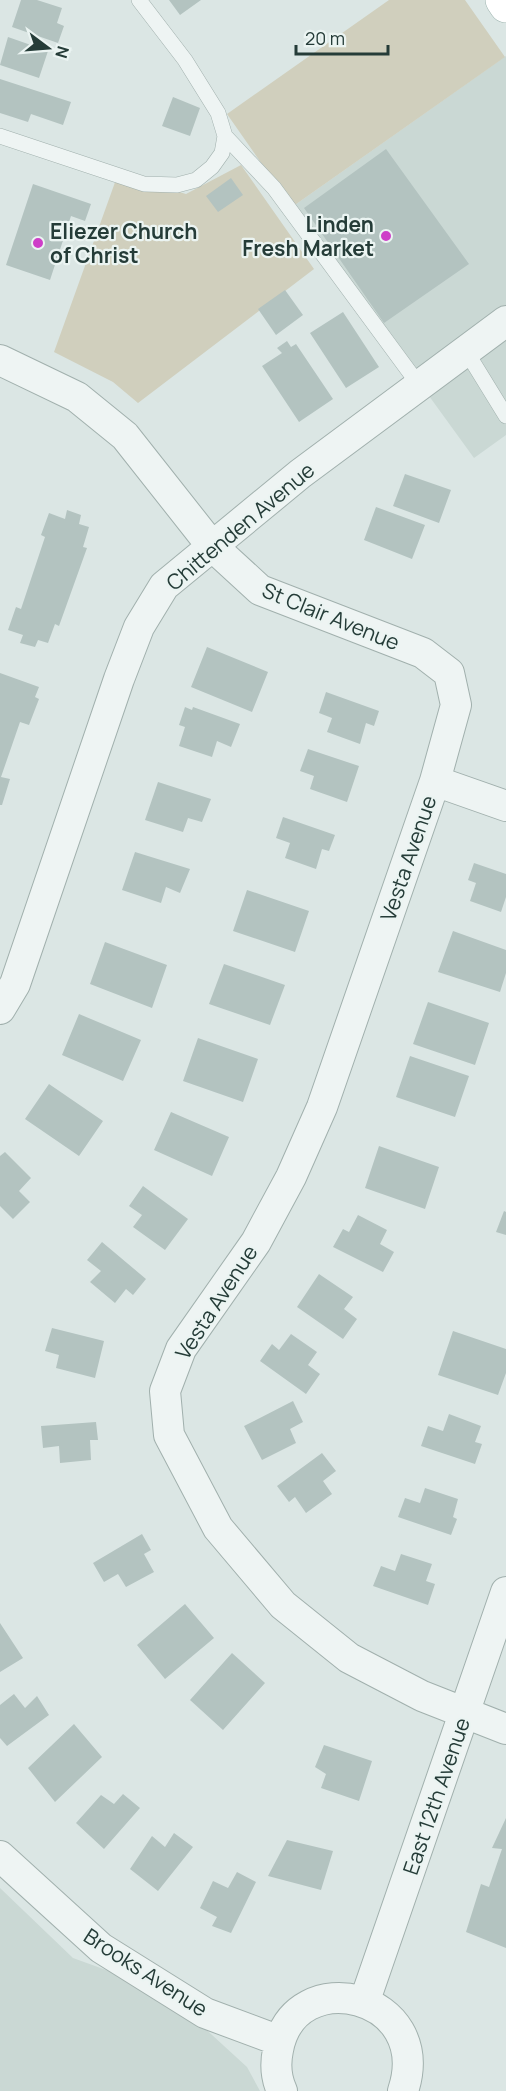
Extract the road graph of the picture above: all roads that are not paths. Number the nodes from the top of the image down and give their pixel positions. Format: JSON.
{"nodes":[{"id":1,"x":139,"y":0,"type":"edge"},
{"id":2,"x":502,"y":0,"type":"edge"},
{"id":3,"x":506,"y":6,"type":"edge"},
{"id":4,"x":0,"y":136,"type":"edge"},
{"id":5,"x":225,"y":136,"type":"junction"},
{"id":6,"x":506,"y":321,"type":"edge"},
{"id":7,"x":466,"y":351,"type":"junction"},
{"id":8,"x":0,"y":360,"type":"edge"},
{"id":9,"x":419,"y":385,"type":"junction"},
{"id":10,"x":506,"y":417,"type":"edge"},
{"id":11,"x":211,"y":545,"type":"junction"},
{"id":12,"x":435,"y":781,"type":"junction"},
{"id":13,"x":506,"y":806,"type":"edge"},
{"id":14,"x":0,"y":1009,"type":"edge"},
{"id":15,"x":506,"y":1592,"type":"edge"},
{"id":16,"x":464,"y":1714,"type":"junction"},
{"id":17,"x":506,"y":1729,"type":"edge"},
{"id":18,"x":0,"y":1856,"type":"edge"},
{"id":19,"x":365,"y":2000,"type":"junction"},
{"id":20,"x":280,"y":2041,"type":"junction"},
{"id":21,"x":282,"y":2091,"type":"edge"},
{"id":22,"x":404,"y":2091,"type":"edge"}],
"edges":[{"from":1,"to":5,"type":"lane"},
{"from":2,"to":3,"type":"main road"},
{"from":4,"to":5,"type":"lane"},
{"from":5,"to":9,"type":"lane"},
{"from":6,"to":7,"type":"street","name":"Chittenden Avenue"},
{"from":7,"to":9,"type":"street","name":"Chittenden Avenue"},
{"from":7,"to":10,"type":"lane"},
{"from":8,"to":11,"type":"street","name":"St Clair Avenue"},
{"from":9,"to":11,"type":"street","name":"Chittenden Avenue"},
{"from":11,"to":12,"type":"street","name":"St Clair Avenue"},
{"from":11,"to":14,"type":"street","name":"Chittenden Avenue"},
{"from":12,"to":13,"type":"street"},
{"from":12,"to":16,"type":"street","name":"Vesta Avenue"},
{"from":15,"to":16,"type":"street","name":"East 12th Avenue"},
{"from":16,"to":17,"type":"street","name":"Vesta Avenue"},
{"from":16,"to":19,"type":"street","name":"East 12th Avenue"},
{"from":18,"to":20,"type":"street","name":"Brooks Avenue"},
{"from":19,"to":20,"type":"street"},
{"from":19,"to":22,"type":"street"},
{"from":20,"to":21,"type":"street"}]}
